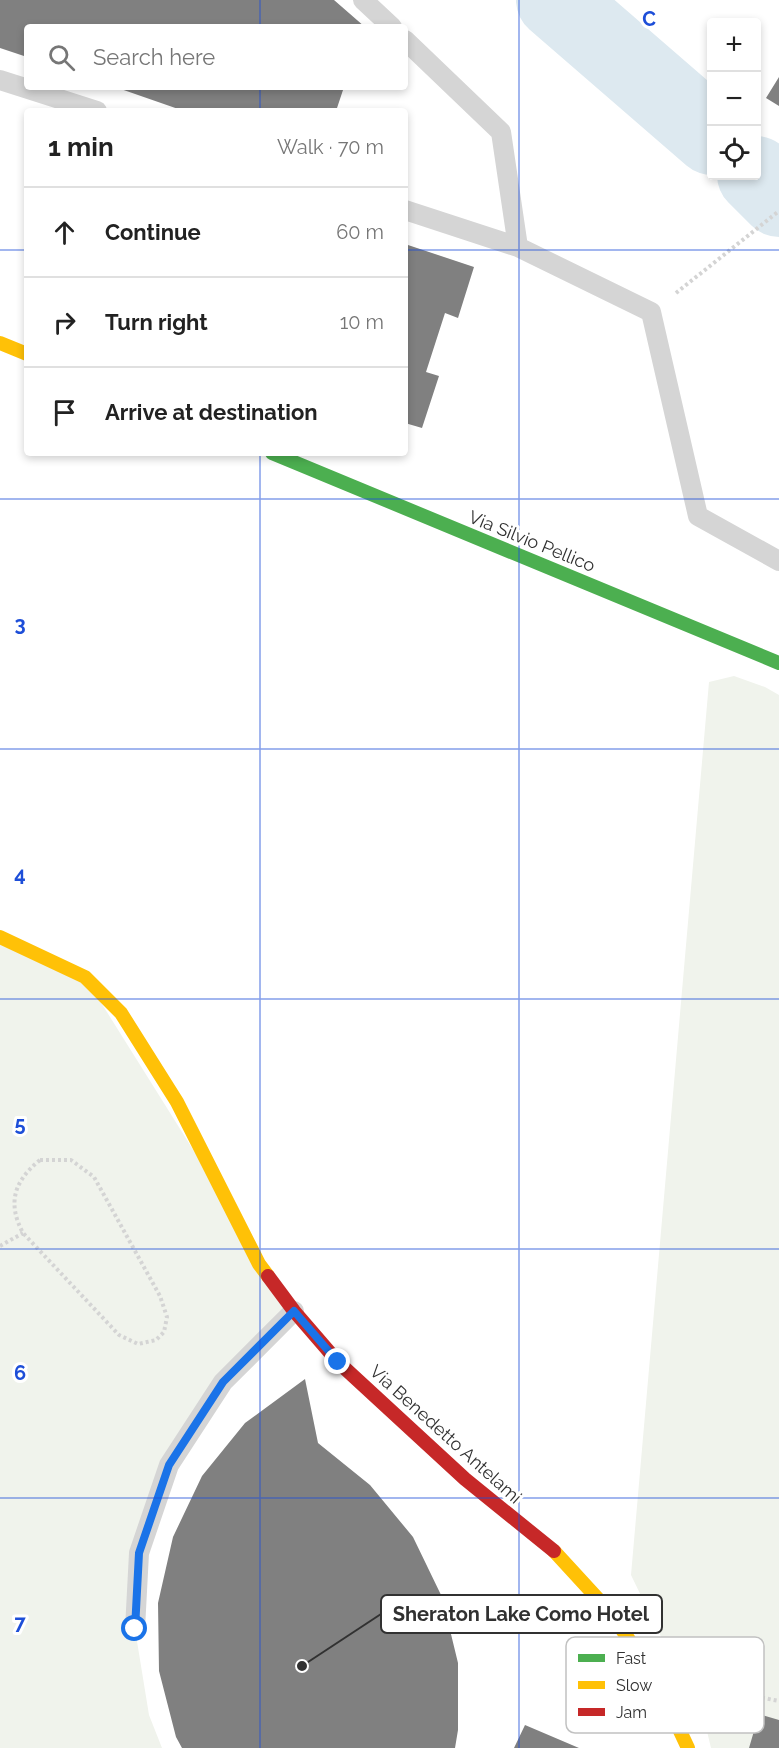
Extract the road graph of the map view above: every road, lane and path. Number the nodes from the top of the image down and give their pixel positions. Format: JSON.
{"nodes":[{"id":1,"x":363,"y":0,"type":"edge"},
{"id":2,"x":389,"y":24,"type":"edge"},
{"id":3,"x":408,"y":43,"type":"edge"},
{"id":4,"x":0,"y":80,"type":"edge"},
{"id":5,"x":24,"y":88,"type":"edge"},
{"id":6,"x":31,"y":90,"type":"edge"},
{"id":7,"x":88,"y":108,"type":"edge"},
{"id":8,"x":408,"y":211,"type":"edge"},
{"id":9,"x":779,"y":211,"type":"edge"},
{"id":10,"x":518,"y":247,"type":"junction"},
{"id":11,"x":694,"y":281,"type":"dead end"},
{"id":12,"x":0,"y":343,"type":"edge"},
{"id":13,"x":24,"y":353,"type":"edge"},
{"id":14,"x":279,"y":456,"type":"edge"},
{"id":15,"x":779,"y":561,"type":"edge"},
{"id":16,"x":779,"y":663,"type":"edge"},
{"id":17,"x":0,"y":937,"type":"edge"},
{"id":18,"x":22,"y":1233,"type":"junction"},
{"id":19,"x":0,"y":1246,"type":"edge"},
{"id":20,"x":294,"y":1311,"type":"junction"},
{"id":21,"x":135,"y":1629,"type":"dead end"},
{"id":22,"x":627,"y":1637,"type":"edge"},
{"id":23,"x":764,"y":1698,"type":"edge"},
{"id":24,"x":779,"y":1701,"type":"edge"},
{"id":25,"x":681,"y":1733,"type":"edge"},
{"id":26,"x":688,"y":1748,"type":"edge"}],
"edges":[{"from":1,"to":2,"type":"lane"},
{"from":3,"to":10,"type":"lane"},
{"from":4,"to":5,"type":"lane"},
{"from":6,"to":7,"type":"lane"},
{"from":8,"to":10,"type":"lane"},
{"from":9,"to":11,"type":"path"},
{"from":10,"to":15,"type":"lane"},
{"from":12,"to":13,"type":"street"},
{"from":14,"to":16,"type":"street","name":"Via Silvio Pellico"},
{"from":17,"to":20,"type":"street","name":"Via Benedetto Antelami"},
{"from":18,"to":18,"type":"path"},
{"from":18,"to":19,"type":"path"},
{"from":20,"to":21,"type":"lane"},
{"from":20,"to":22,"type":"street","name":"Via Benedetto Antelami"},
{"from":23,"to":24,"type":"path"},
{"from":25,"to":26,"type":"street","name":"Via Benedetto Antelami"}]}
